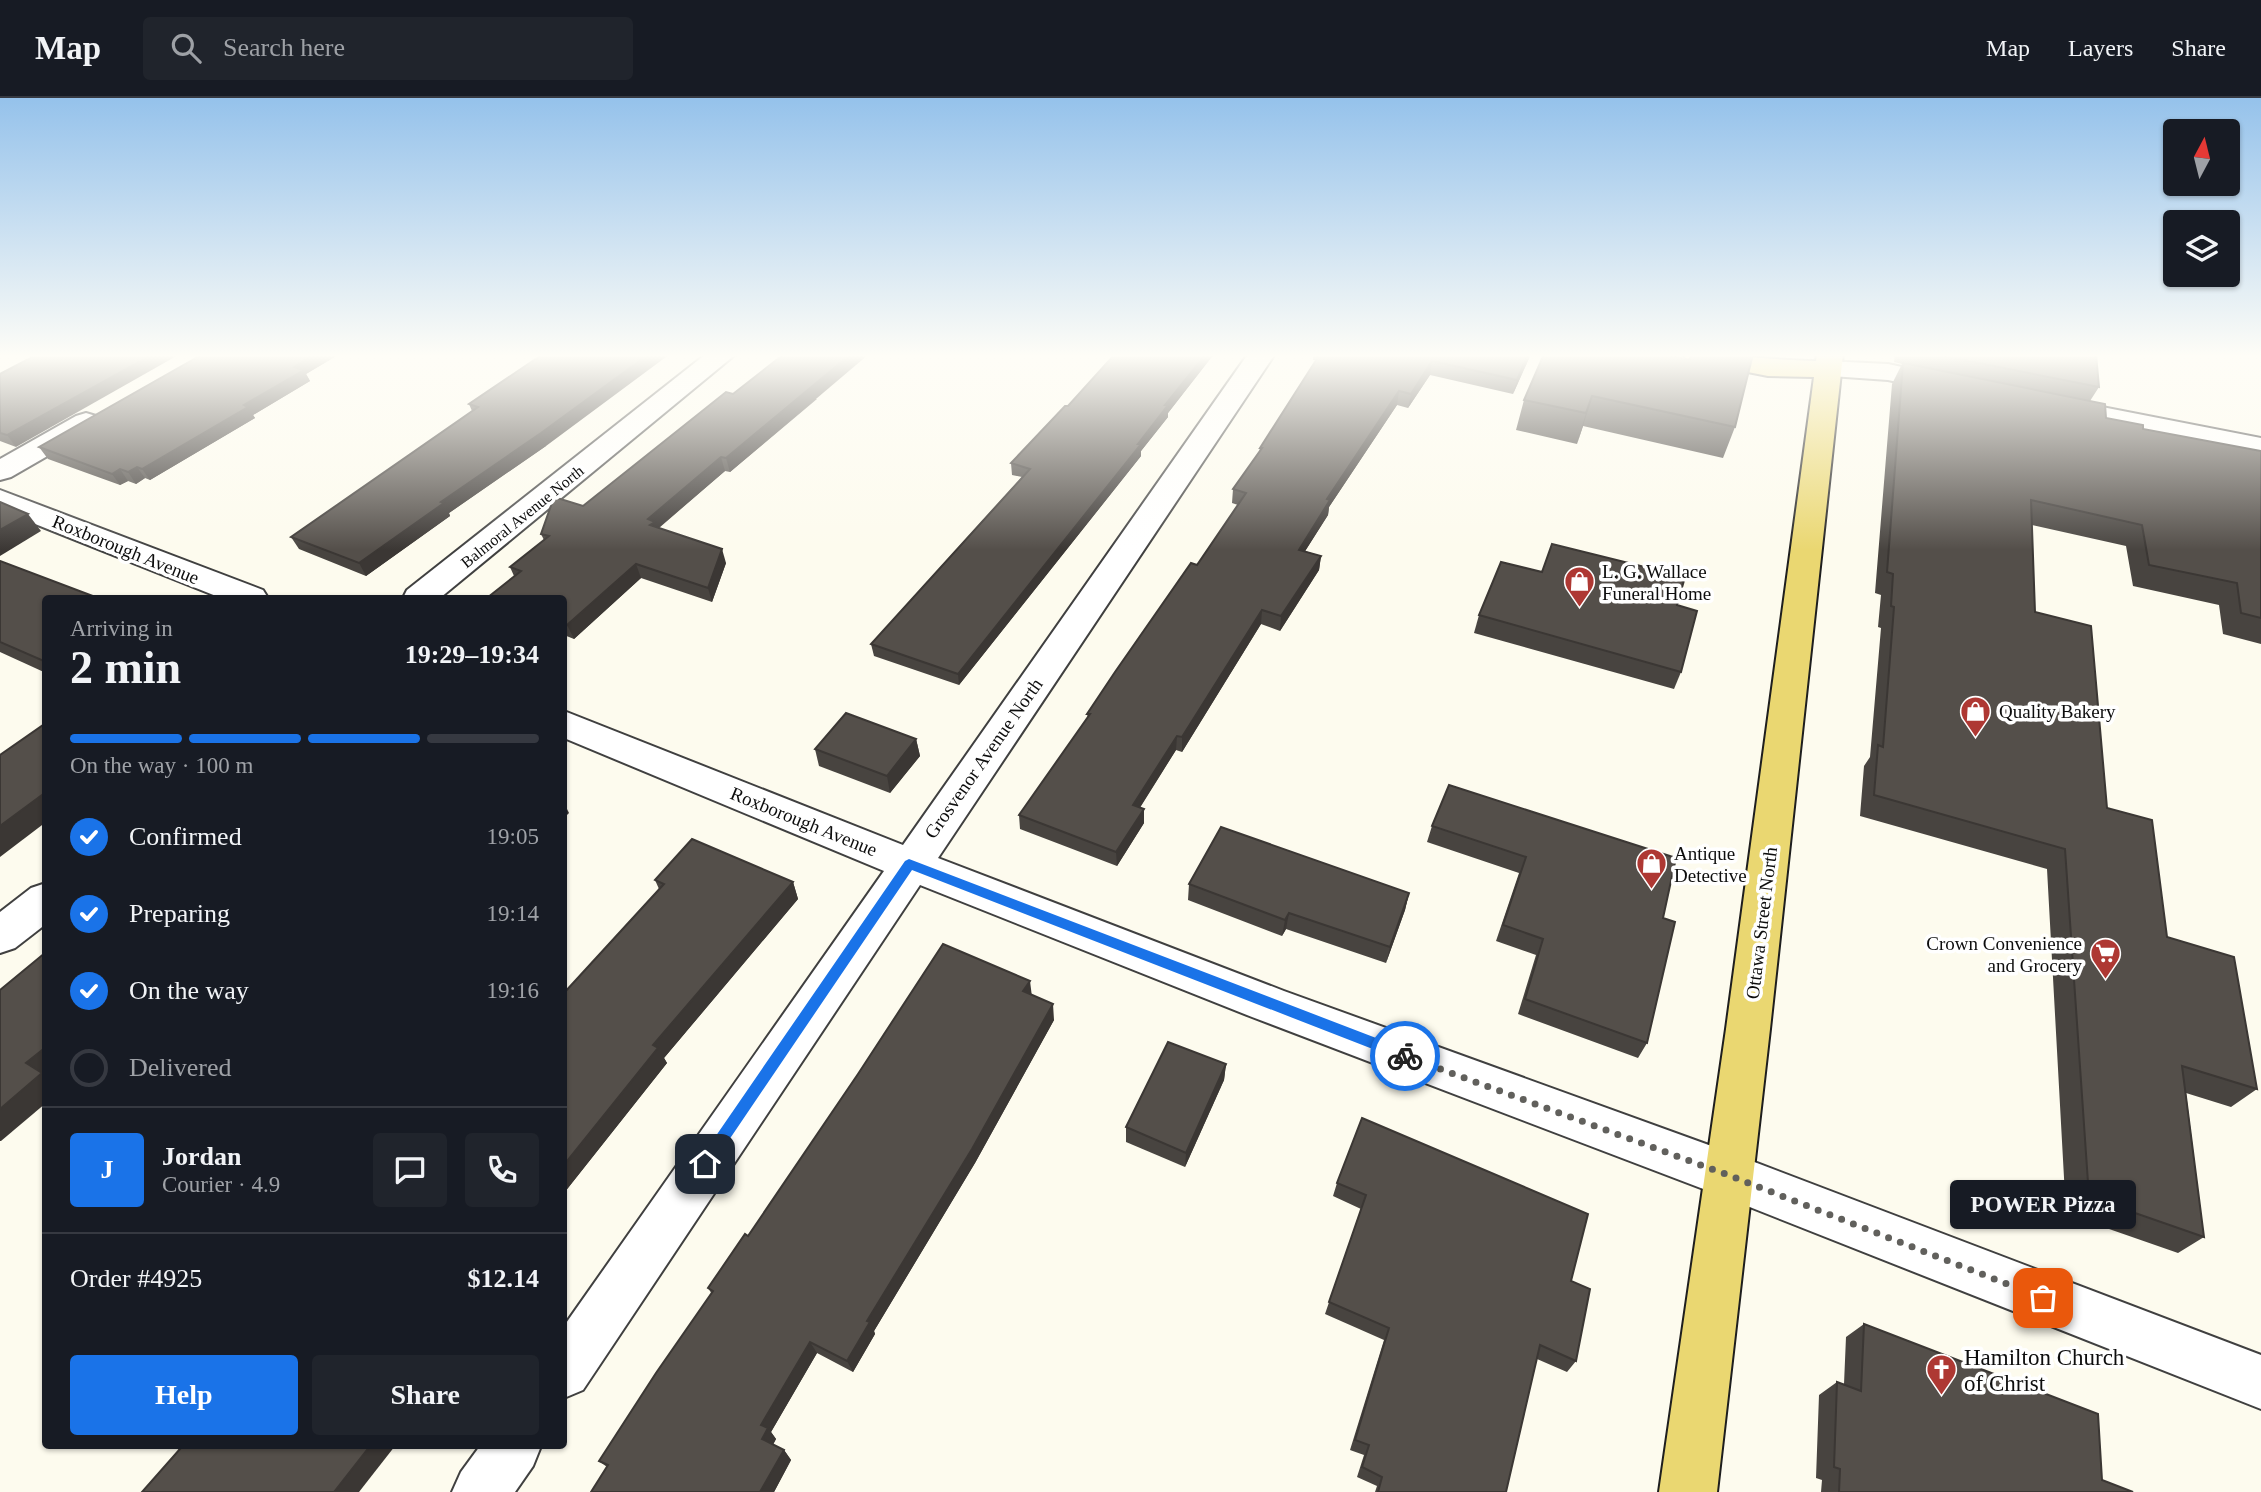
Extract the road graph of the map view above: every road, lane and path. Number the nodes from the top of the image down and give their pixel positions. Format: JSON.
{"nodes":[{"id":1,"x":91,"y":419,"type":"edge"},
{"id":2,"x":643,"y":419,"type":"edge"},
{"id":3,"x":1218,"y":419,"type":"edge"},
{"id":4,"x":1821,"y":419,"type":"edge"},
{"id":5,"x":2123,"y":419,"type":"edge"},
{"id":6,"x":2261,"y":447,"type":"edge"},
{"id":7,"x":0,"y":471,"type":"edge"},
{"id":8,"x":0,"y":499,"type":"edge"},
{"id":9,"x":243,"y":595,"type":"edge"},
{"id":10,"x":423,"y":595,"type":"edge"},
{"id":11,"x":567,"y":725,"type":"edge"},
{"id":12,"x":909,"y":864,"type":"junction"},
{"id":13,"x":42,"y":903,"type":"edge"},
{"id":14,"x":0,"y":936,"type":"edge"},
{"id":15,"x":1728,"y":1175,"type":"junction"},
{"id":16,"x":567,"y":1367,"type":"edge"},
{"id":17,"x":2261,"y":1382,"type":"edge"},
{"id":18,"x":511,"y":1449,"type":"edge"},
{"id":19,"x":481,"y":1492,"type":"edge"},
{"id":20,"x":1688,"y":1492,"type":"edge"}],
"edges":[{"from":1,"to":7,"type":"street"},
{"from":2,"to":10,"type":"street","name":"Balmoral Avenue North"},
{"from":3,"to":12,"type":"street","name":"Grosvenor Avenue North"},
{"from":4,"to":15,"type":"main road","name":"Ottawa Street North"},
{"from":5,"to":6,"type":"street"},
{"from":8,"to":9,"type":"street","name":"Roxborough Avenue"},
{"from":11,"to":12,"type":"street","name":"Roxborough Avenue"},
{"from":12,"to":15,"type":"street","name":"Roxborough Avenue"},
{"from":12,"to":16,"type":"street","name":"Grosvenor Avenue North"},
{"from":13,"to":14,"type":"street"},
{"from":15,"to":17,"type":"street","name":"Roxborough Avenue"},
{"from":15,"to":20,"type":"main road","name":"Ottawa Street North"},
{"from":18,"to":19,"type":"street"}]}
